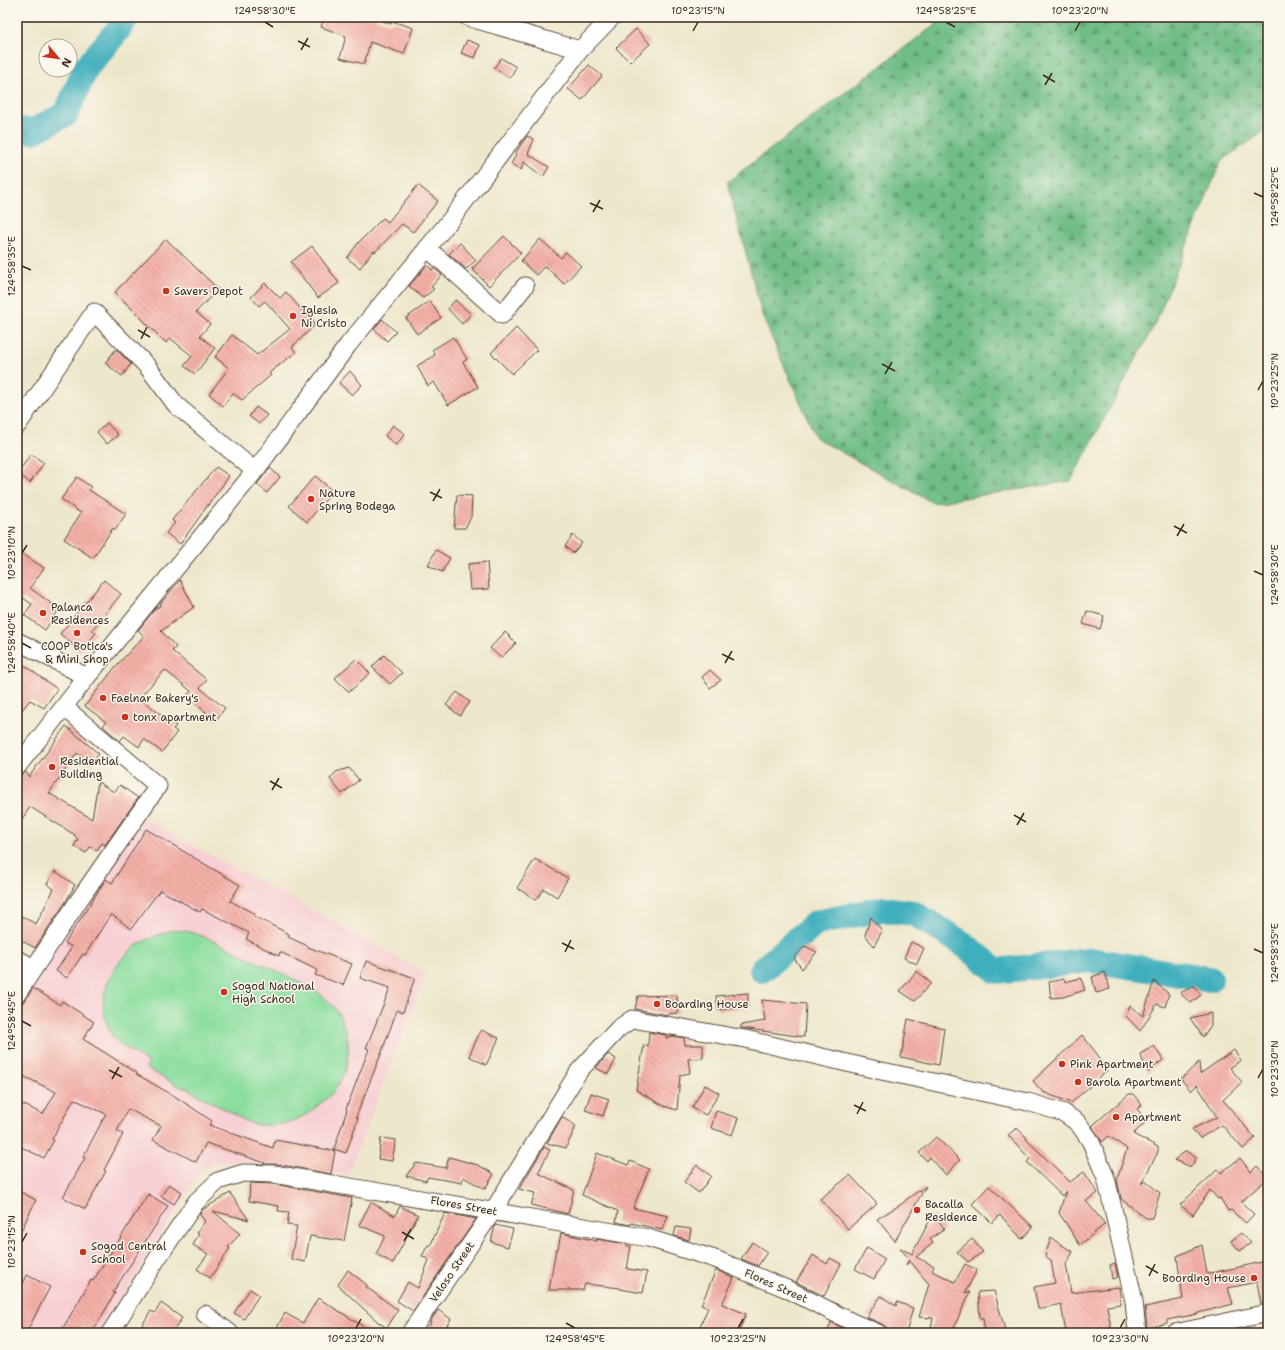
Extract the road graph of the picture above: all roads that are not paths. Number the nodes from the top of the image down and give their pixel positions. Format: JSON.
{"nodes":[{"id":1,"x":467,"y":17,"type":"edge"},
{"id":2,"x":612,"y":17,"type":"edge"},
{"id":3,"x":580,"y":50,"type":"junction"},
{"id":4,"x":427,"y":248,"type":"junction"},
{"id":5,"x":525,"y":286,"type":"dead end"},
{"id":6,"x":17,"y":426,"type":"edge"},
{"id":7,"x":255,"y":472,"type":"junction"},
{"id":8,"x":17,"y":641,"type":"edge"},
{"id":9,"x":87,"y":677,"type":"junction"},
{"id":10,"x":64,"y":707,"type":"junction"},
{"id":11,"x":17,"y":767,"type":"edge"},
{"id":12,"x":17,"y":959,"type":"edge"},
{"id":13,"x":34,"y":968,"type":"junction"},
{"id":14,"x":17,"y":994,"type":"edge"},
{"id":15,"x":493,"y":1211,"type":"junction"},
{"id":16,"x":1268,"y":1312,"type":"edge"},
{"id":17,"x":205,"y":1314,"type":"dead end"},
{"id":18,"x":110,"y":1333,"type":"edge"},
{"id":19,"x":230,"y":1333,"type":"edge"},
{"id":20,"x":410,"y":1333,"type":"edge"},
{"id":21,"x":878,"y":1333,"type":"edge"},
{"id":22,"x":1137,"y":1333,"type":"edge"},
{"id":23,"x":1175,"y":1333,"type":"edge"}],
"edges":[{"from":1,"to":3,"type":"street"},
{"from":2,"to":3,"type":"street"},
{"from":3,"to":4,"type":"street"},
{"from":4,"to":5,"type":"street"},
{"from":4,"to":7,"type":"street"},
{"from":6,"to":7,"type":"street"},
{"from":7,"to":9,"type":"street"},
{"from":8,"to":9,"type":"street"},
{"from":9,"to":10,"type":"street"},
{"from":10,"to":11,"type":"street"},
{"from":10,"to":13,"type":"street"},
{"from":12,"to":13,"type":"street"},
{"from":13,"to":14,"type":"street"},
{"from":15,"to":18,"type":"street","name":"Flores Street"},
{"from":15,"to":20,"type":"street","name":"Veloso Street"},
{"from":15,"to":21,"type":"street","name":"Flores Street"},
{"from":15,"to":22,"type":"street","name":"Veloso Street"},
{"from":16,"to":23,"type":"street"},
{"from":17,"to":19,"type":"street"}]}
